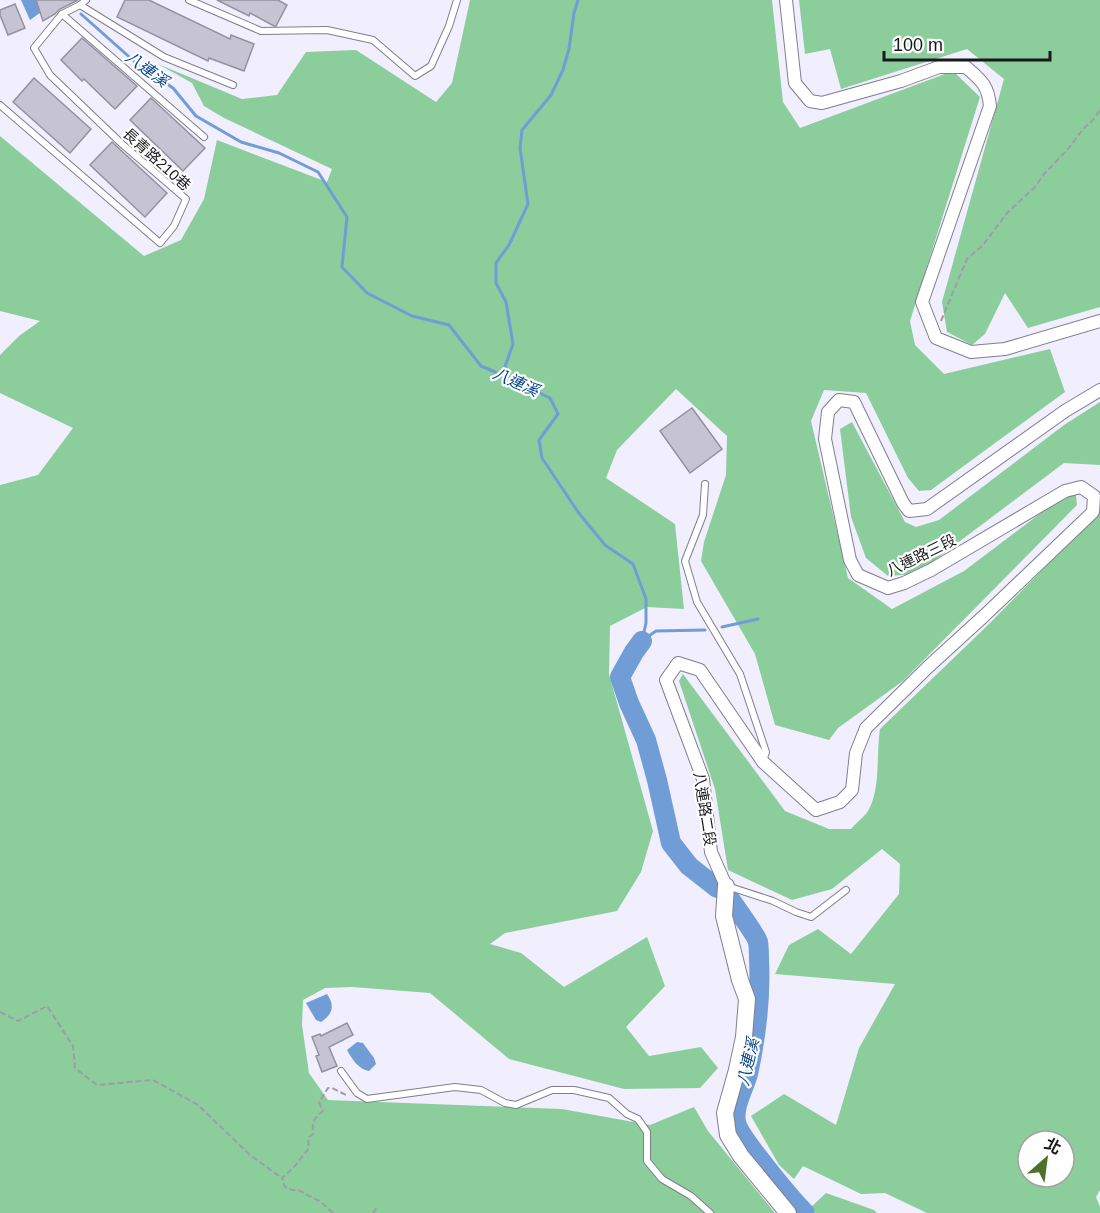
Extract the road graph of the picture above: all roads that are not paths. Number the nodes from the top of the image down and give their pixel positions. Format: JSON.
{"nodes":[{"id":1,"x":86,"y":0,"type":"edge"},
{"id":2,"x":189,"y":0,"type":"edge"},
{"id":3,"x":457,"y":0,"type":"edge"},
{"id":4,"x":786,"y":0,"type":"edge"},
{"id":5,"x":80,"y":5,"type":"junction"},
{"id":6,"x":62,"y":14,"type":"junction"},
{"id":7,"x":233,"y":85,"type":"dead end"},
{"id":8,"x":0,"y":105,"type":"edge"},
{"id":9,"x":204,"y":136,"type":"dead end"},
{"id":10,"x":1100,"y":321,"type":"edge"},
{"id":11,"x":1100,"y":390,"type":"edge"},
{"id":12,"x":705,"y":484,"type":"dead end"},
{"id":13,"x":763,"y":762,"type":"junction"},
{"id":14,"x":816,"y":810,"type":"joint"},
{"id":15,"x":726,"y":886,"type":"junction"},
{"id":16,"x":846,"y":890,"type":"dead end"},
{"id":17,"x":341,"y":1071,"type":"dead end"},
{"id":18,"x":710,"y":1213,"type":"edge"},
{"id":19,"x":788,"y":1213,"type":"edge"}],
"edges":[{"from":1,"to":5,"type":"lane","name":"長青路210巷"},
{"from":2,"to":3,"type":"lane"},
{"from":4,"to":10,"type":"street"},
{"from":5,"to":6,"type":"lane","name":"長青路210巷"},
{"from":5,"to":7,"type":"lane"},
{"from":6,"to":8,"type":"lane","name":"長青路210巷"},
{"from":6,"to":9,"type":"lane"},
{"from":11,"to":14,"type":"street","name":"八連路三段"},
{"from":12,"to":13,"type":"lane"},
{"from":13,"to":14,"type":"street","name":"八連路二段"},
{"from":13,"to":15,"type":"street","name":"八連路二段"},
{"from":15,"to":16,"type":"lane"},
{"from":15,"to":19,"type":"street","name":"八連路二段"},
{"from":17,"to":18,"type":"lane"}]}
